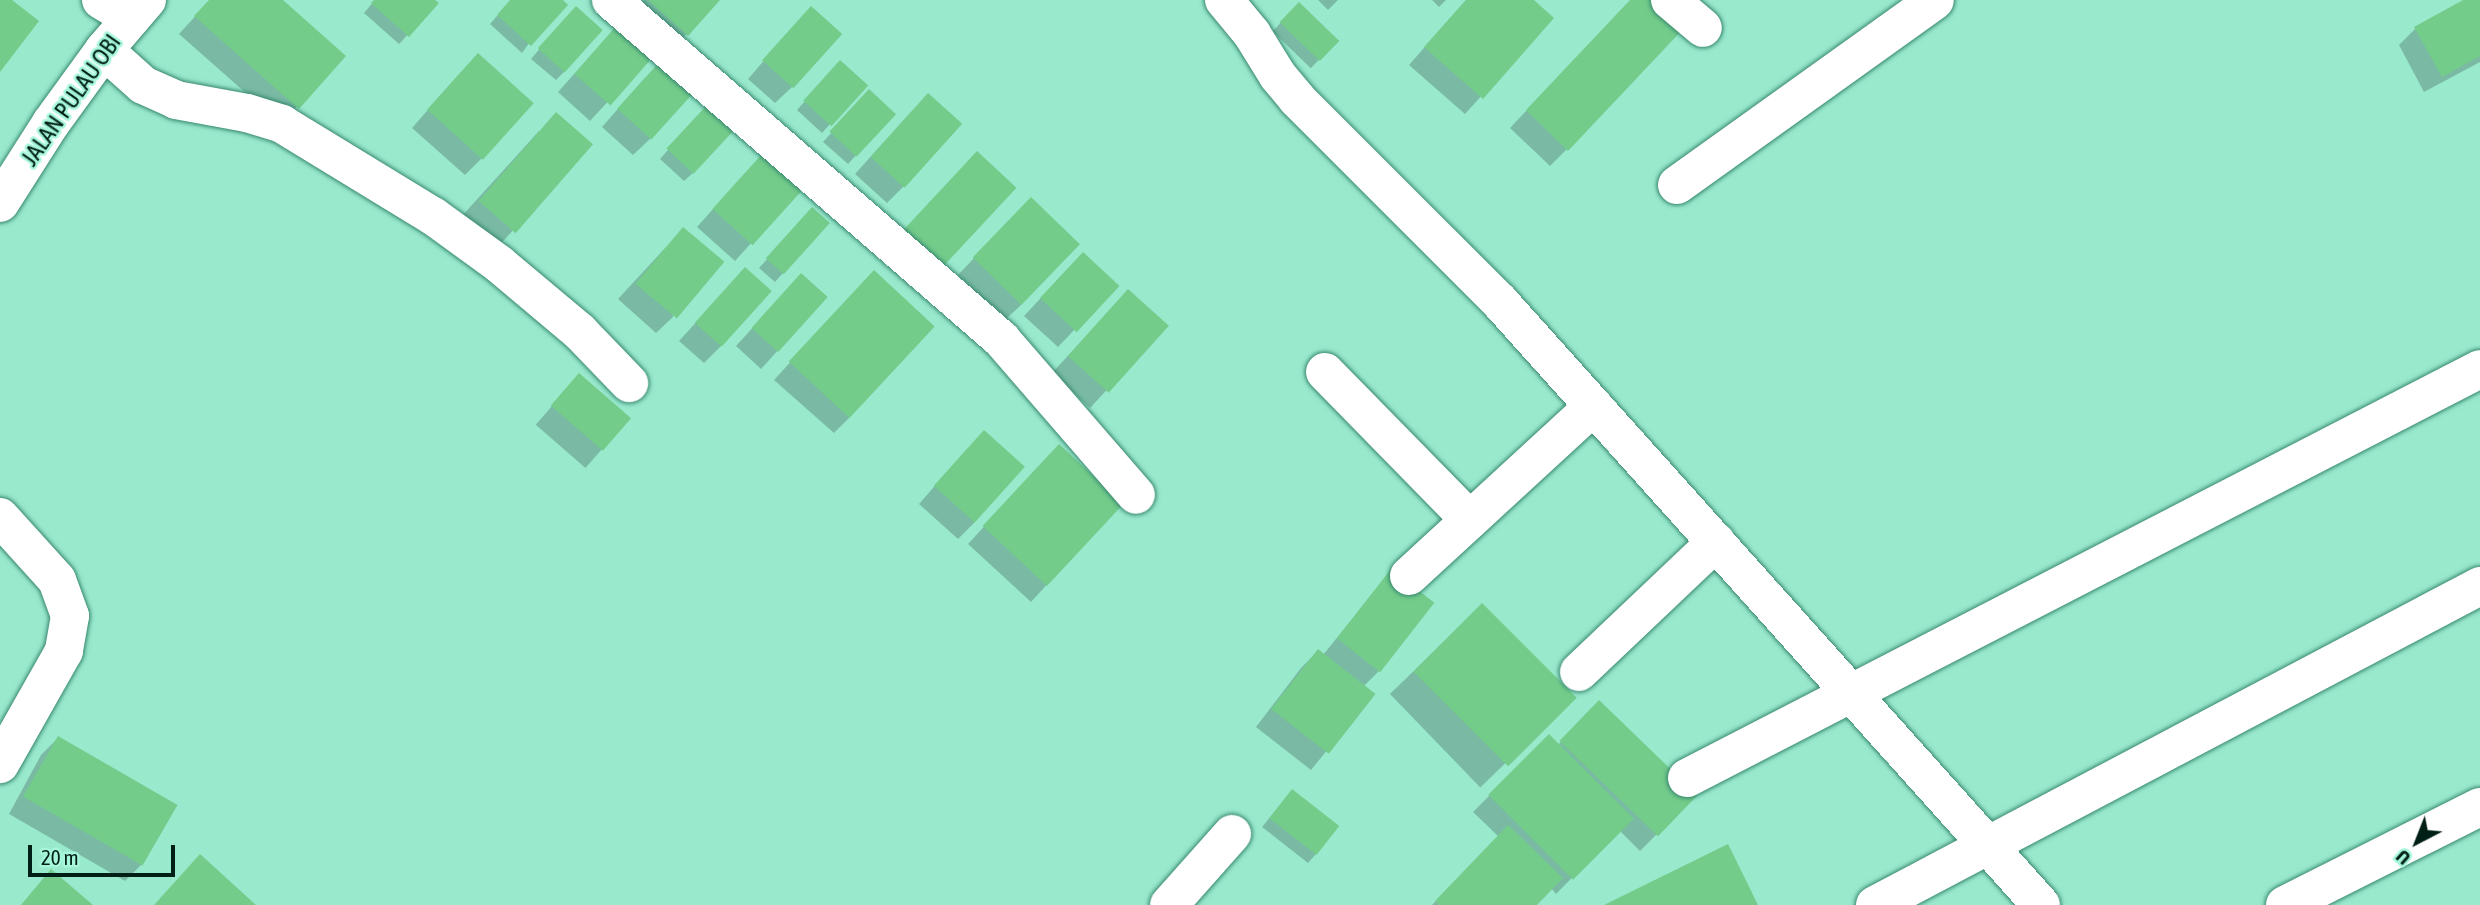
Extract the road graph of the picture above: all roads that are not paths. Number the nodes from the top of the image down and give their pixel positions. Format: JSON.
{"nodes":[{"id":1,"x":611,"y":0,"type":"edge"},
{"id":2,"x":1224,"y":0,"type":"edge"},
{"id":3,"x":1670,"y":0,"type":"edge"},
{"id":4,"x":1934,"y":0,"type":"edge"},
{"id":5,"x":126,"y":6,"type":"edge"},
{"id":6,"x":1703,"y":28,"type":"dead end"},
{"id":7,"x":104,"y":50,"type":"junction"},
{"id":8,"x":1677,"y":185,"type":"dead end"},
{"id":9,"x":0,"y":204,"type":"edge"},
{"id":10,"x":2480,"y":369,"type":"edge"},
{"id":11,"x":1325,"y":372,"type":"dead end"},
{"id":12,"x":629,"y":383,"type":"dead end"},
{"id":13,"x":1594,"y":406,"type":"junction"},
{"id":14,"x":1136,"y":495,"type":"dead end"},
{"id":15,"x":0,"y":517,"type":"edge"},
{"id":16,"x":1470,"y":520,"type":"junction"},
{"id":17,"x":1716,"y":542,"type":"junction"},
{"id":18,"x":1409,"y":576,"type":"dead end"},
{"id":19,"x":2480,"y":586,"type":"edge"},
{"id":20,"x":1579,"y":672,"type":"dead end"},
{"id":21,"x":1851,"y":694,"type":"junction"},
{"id":22,"x":0,"y":764,"type":"edge"},
{"id":23,"x":1687,"y":778,"type":"dead end"},
{"id":24,"x":2480,"y":807,"type":"edge"},
{"id":25,"x":1232,"y":834,"type":"dead end"},
{"id":26,"x":1988,"y":845,"type":"junction"},
{"id":27,"x":1169,"y":905,"type":"edge"},
{"id":28,"x":1875,"y":905,"type":"edge"},
{"id":29,"x":2041,"y":905,"type":"edge"},
{"id":30,"x":2285,"y":905,"type":"edge"}],
"edges":[{"from":1,"to":14,"type":"street"},
{"from":2,"to":13,"type":"street"},
{"from":3,"to":6,"type":"street"},
{"from":4,"to":8,"type":"street"},
{"from":5,"to":7,"type":"street","name":"JALAN PULAU OBI"},
{"from":7,"to":9,"type":"street","name":"JALAN PULAU OBI"},
{"from":7,"to":12,"type":"street"},
{"from":10,"to":21,"type":"street"},
{"from":11,"to":16,"type":"street"},
{"from":13,"to":16,"type":"street"},
{"from":13,"to":17,"type":"street"},
{"from":15,"to":22,"type":"street"},
{"from":16,"to":18,"type":"street"},
{"from":17,"to":20,"type":"street"},
{"from":17,"to":21,"type":"street"},
{"from":19,"to":26,"type":"street"},
{"from":21,"to":23,"type":"street"},
{"from":21,"to":26,"type":"street"},
{"from":24,"to":30,"type":"street"},
{"from":25,"to":27,"type":"street"},
{"from":26,"to":28,"type":"street"},
{"from":26,"to":29,"type":"street"}]}
